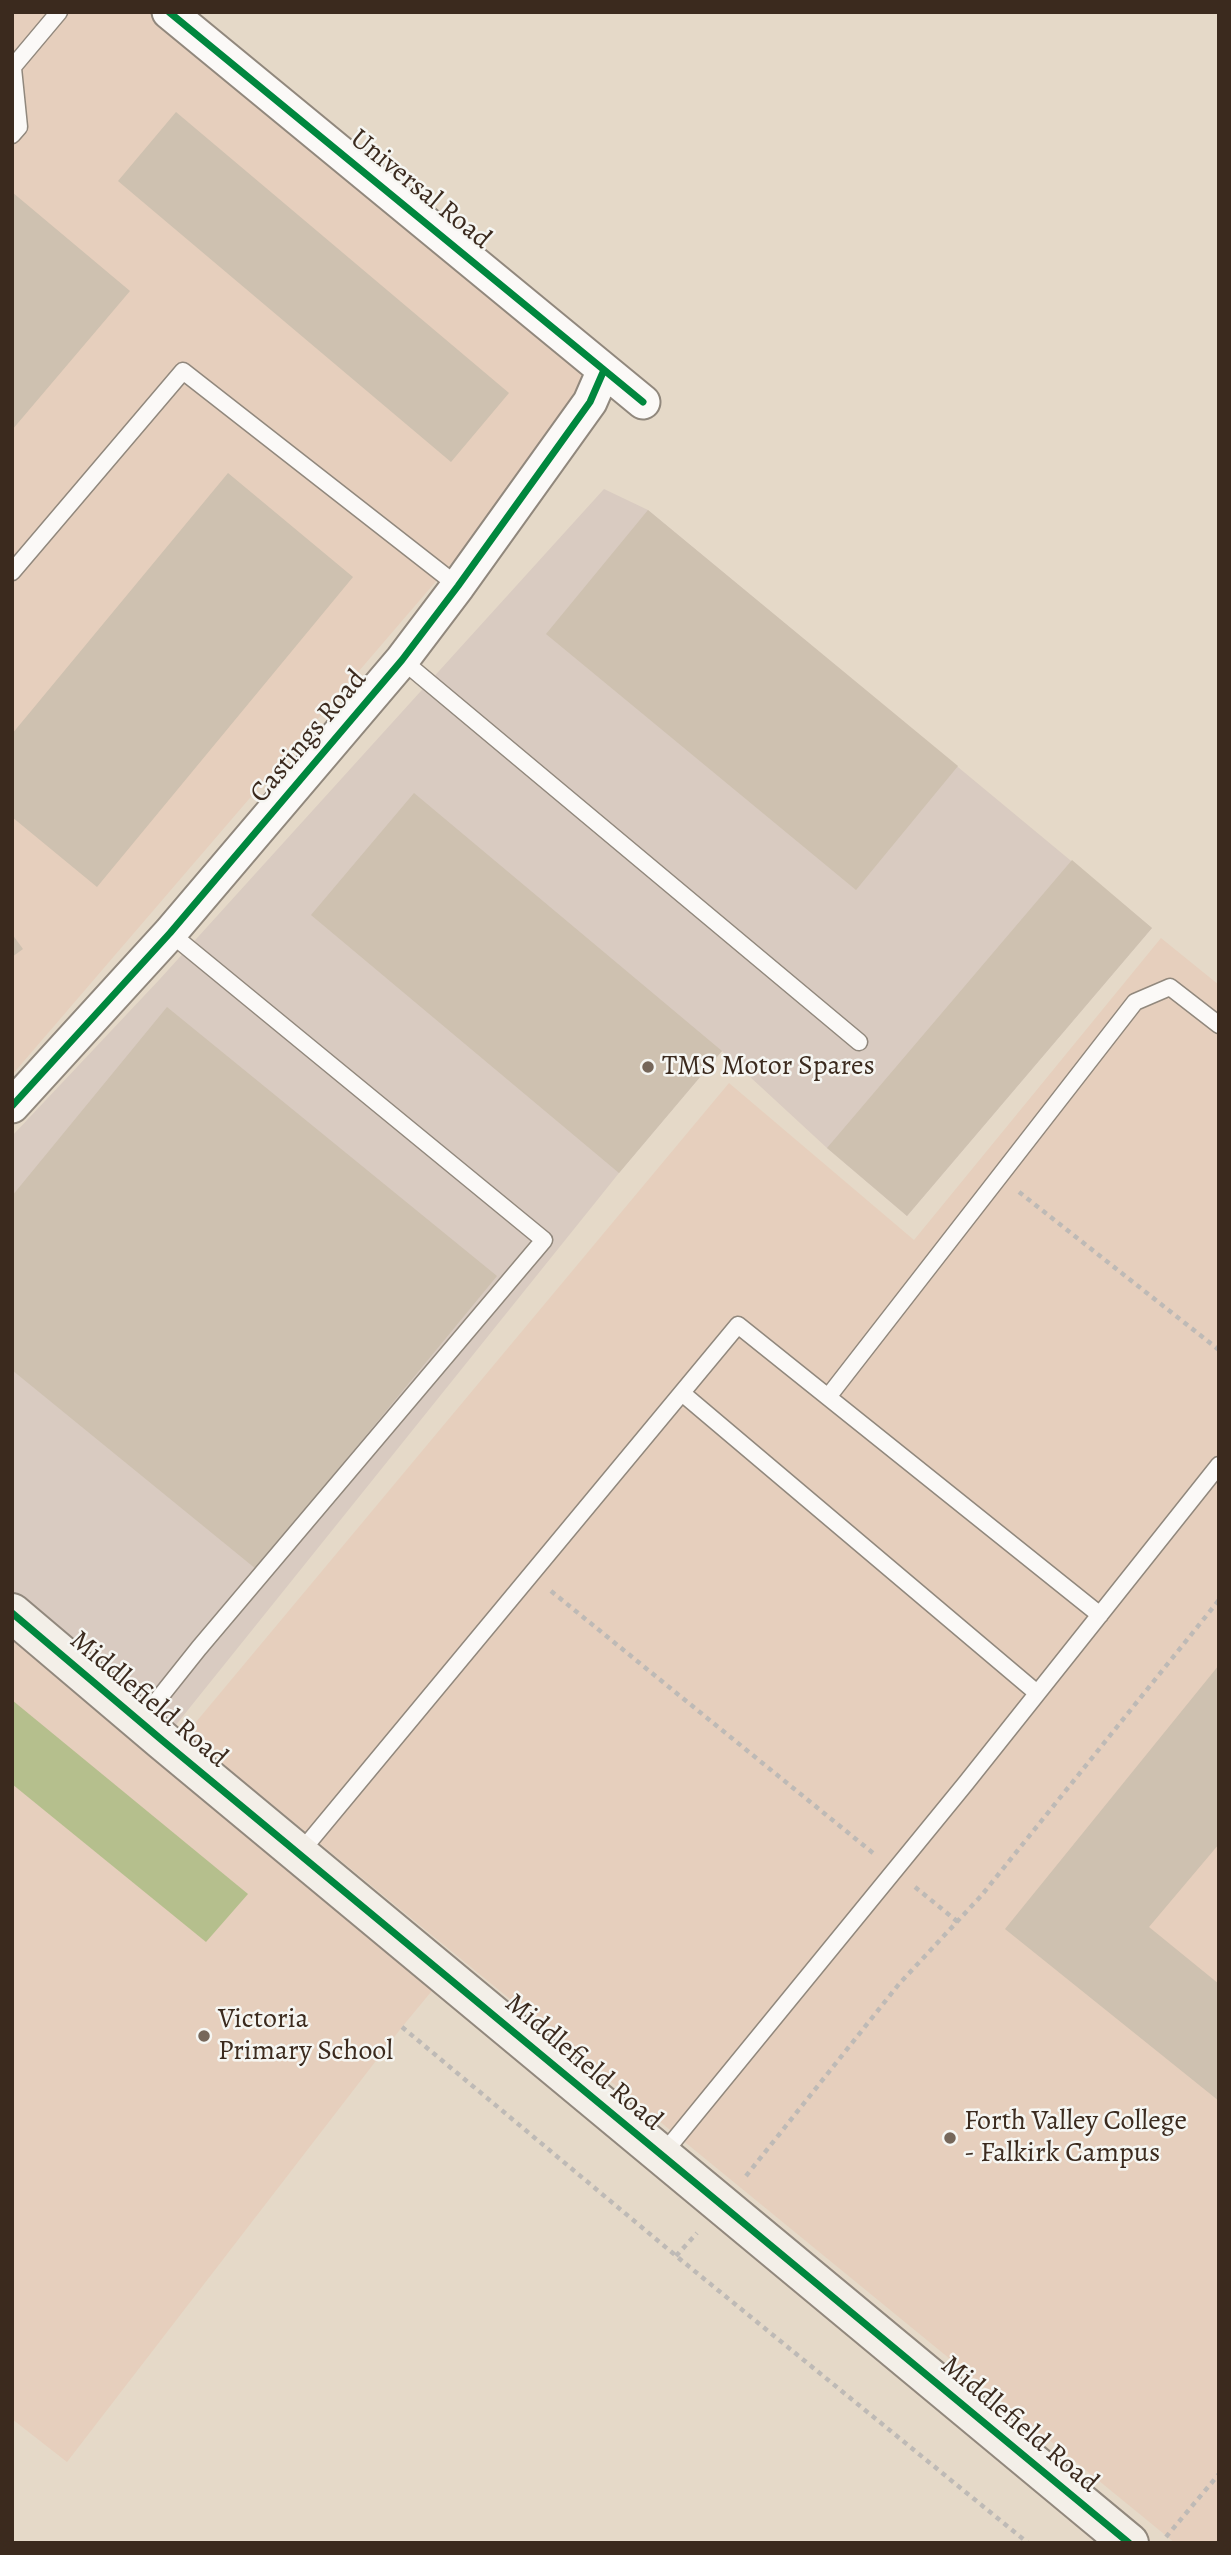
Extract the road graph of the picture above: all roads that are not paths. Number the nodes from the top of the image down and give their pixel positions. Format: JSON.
{"nodes":[{"id":1,"x":59,"y":12,"type":"edge"},
{"id":2,"x":169,"y":12,"type":"edge"},
{"id":3,"x":13,"y":68,"type":"edge"},
{"id":4,"x":12,"y":135,"type":"edge"},
{"id":5,"x":604,"y":370,"type":"junction"},
{"id":6,"x":643,"y":402,"type":"dead end"},
{"id":7,"x":12,"y":572,"type":"edge"},
{"id":8,"x":458,"y":586,"type":"junction"},
{"id":9,"x":402,"y":660,"type":"junction"},
{"id":10,"x":170,"y":933,"type":"junction"},
{"id":11,"x":1219,"y":1025,"type":"edge"},
{"id":12,"x":859,"y":1042,"type":"dead end"},
{"id":13,"x":12,"y":1106,"type":"edge"},
{"id":14,"x":682,"y":1393,"type":"junction"},
{"id":15,"x":828,"y":1397,"type":"junction"},
{"id":16,"x":1219,"y":1465,"type":"edge"},
{"id":17,"x":12,"y":1613,"type":"edge"},
{"id":18,"x":1100,"y":1615,"type":"junction"},
{"id":19,"x":1037,"y":1693,"type":"junction"},
{"id":20,"x":140,"y":1721,"type":"junction"},
{"id":21,"x":299,"y":1854,"type":"junction"},
{"id":22,"x":662,"y":2155,"type":"junction"},
{"id":23,"x":1129,"y":2543,"type":"edge"}],
"edges":[{"from":1,"to":3,"type":"lane"},
{"from":2,"to":5,"type":"street","name":"Universal Road"},
{"from":3,"to":4,"type":"lane"},
{"from":5,"to":6,"type":"street","name":"Universal Road"},
{"from":5,"to":8,"type":"street","name":"Castings Road"},
{"from":7,"to":8,"type":"lane"},
{"from":8,"to":9,"type":"street","name":"Castings Road"},
{"from":9,"to":10,"type":"street","name":"Castings Road"},
{"from":9,"to":12,"type":"lane"},
{"from":10,"to":13,"type":"street","name":"Castings Road"},
{"from":10,"to":20,"type":"lane"},
{"from":11,"to":15,"type":"lane"},
{"from":14,"to":15,"type":"lane"},
{"from":14,"to":19,"type":"lane"},
{"from":14,"to":21,"type":"lane"},
{"from":15,"to":18,"type":"lane"},
{"from":16,"to":18,"type":"lane"},
{"from":17,"to":20,"type":"street","name":"Middlefield Road"},
{"from":18,"to":19,"type":"lane"},
{"from":19,"to":22,"type":"lane"},
{"from":20,"to":21,"type":"street","name":"Middlefield Road"},
{"from":21,"to":22,"type":"street","name":"Middlefield Road"},
{"from":22,"to":23,"type":"street","name":"Middlefield Road"}]}
